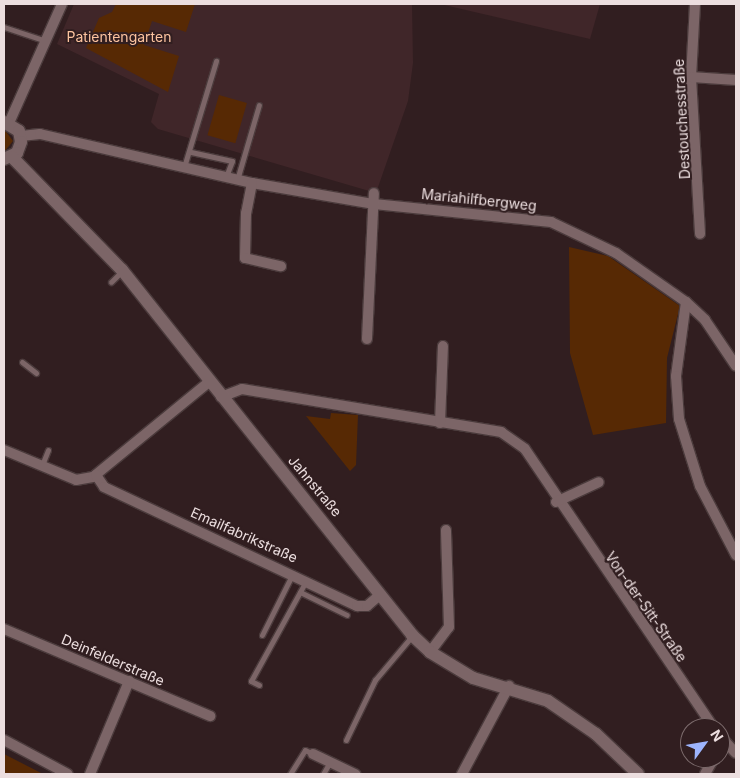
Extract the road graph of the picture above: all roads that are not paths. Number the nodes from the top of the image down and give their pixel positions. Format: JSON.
{"nodes":[{"id":1,"x":62,"y":4,"type":"edge"},
{"id":2,"x":695,"y":4,"type":"edge"},
{"id":3,"x":4,"y":27,"type":"edge"},
{"id":4,"x":46,"y":41,"type":"junction"},
{"id":5,"x":216,"y":61,"type":"dead end"},
{"id":6,"x":691,"y":77,"type":"junction"},
{"id":7,"x":736,"y":80,"type":"edge"},
{"id":8,"x":260,"y":105,"type":"dead end"},
{"id":9,"x":7,"y":122,"type":"edge"},
{"id":10,"x":21,"y":136,"type":"junction"},
{"id":11,"x":191,"y":152,"type":"junction"},
{"id":12,"x":8,"y":158,"type":"edge"},
{"id":13,"x":183,"y":168,"type":"junction"},
{"id":14,"x":226,"y":177,"type":"junction"},
{"id":15,"x":237,"y":180,"type":"junction"},
{"id":16,"x":252,"y":183,"type":"junction"},
{"id":17,"x":374,"y":199,"type":"junction"},
{"id":18,"x":700,"y":234,"type":"dead end"},
{"id":19,"x":281,"y":266,"type":"dead end"},
{"id":20,"x":122,"y":270,"type":"junction"},
{"id":21,"x":111,"y":282,"type":"dead end"},
{"id":22,"x":686,"y":302,"type":"junction"},
{"id":23,"x":367,"y":340,"type":"dead end"},
{"id":24,"x":444,"y":346,"type":"dead end"},
{"id":25,"x":22,"y":362,"type":"dead end"},
{"id":26,"x":736,"y":366,"type":"edge"},
{"id":27,"x":36,"y":373,"type":"dead end"},
{"id":28,"x":209,"y":382,"type":"junction"},
{"id":29,"x":221,"y":397,"type":"junction"},
{"id":30,"x":440,"y":422,"type":"junction"},
{"id":31,"x":4,"y":450,"type":"edge"},
{"id":32,"x":48,"y":450,"type":"dead end"},
{"id":33,"x":42,"y":466,"type":"junction"},
{"id":34,"x":96,"y":475,"type":"junction"},
{"id":35,"x":600,"y":482,"type":"dead end"},
{"id":36,"x":556,"y":502,"type":"junction"},
{"id":37,"x":446,"y":530,"type":"dead end"},
{"id":38,"x":736,"y":555,"type":"edge"},
{"id":39,"x":294,"y":572,"type":"junction"},
{"id":40,"x":308,"y":579,"type":"junction"},
{"id":41,"x":300,"y":592,"type":"junction"},
{"id":42,"x":381,"y":594,"type":"junction"},
{"id":43,"x":347,"y":616,"type":"dead end"},
{"id":44,"x":4,"y":629,"type":"edge"},
{"id":45,"x":262,"y":635,"type":"dead end"},
{"id":46,"x":412,"y":635,"type":"junction"},
{"id":47,"x":430,"y":652,"type":"junction"},
{"id":48,"x":129,"y":681,"type":"junction"},
{"id":49,"x":259,"y":685,"type":"dead end"},
{"id":50,"x":509,"y":686,"type":"junction"},
{"id":51,"x":210,"y":716,"type":"dead end"},
{"id":52,"x":707,"y":718,"type":"edge"},
{"id":53,"x":4,"y":740,"type":"edge"},
{"id":54,"x":346,"y":740,"type":"dead end"},
{"id":55,"x":313,"y":754,"type":"joint"},
{"id":56,"x":331,"y":762,"type":"junction"},
{"id":57,"x":68,"y":774,"type":"edge"},
{"id":58,"x":90,"y":774,"type":"edge"},
{"id":59,"x":290,"y":774,"type":"edge"},
{"id":60,"x":323,"y":774,"type":"edge"},
{"id":61,"x":355,"y":774,"type":"edge"},
{"id":62,"x":462,"y":774,"type":"edge"},
{"id":63,"x":638,"y":774,"type":"edge"}],
"edges":[{"from":1,"to":4,"type":"street"},
{"from":2,"to":6,"type":"street","name":"Destouchesstraße"},
{"from":3,"to":4,"type":"lane"},
{"from":4,"to":9,"type":"street"},
{"from":5,"to":11,"type":"lane"},
{"from":6,"to":7,"type":"street"},
{"from":6,"to":18,"type":"street","name":"Destouchesstraße"},
{"from":8,"to":15,"type":"lane"},
{"from":9,"to":10,"type":"street"},
{"from":10,"to":12,"type":"street"},
{"from":10,"to":13,"type":"street","name":"Mariahilfbergweg"},
{"from":11,"to":13,"type":"lane"},
{"from":11,"to":14,"type":"lane"},
{"from":12,"to":20,"type":"street","name":"Jahnstraße"},
{"from":13,"to":14,"type":"street","name":"Mariahilfbergweg"},
{"from":14,"to":15,"type":"street","name":"Mariahilfbergweg"},
{"from":15,"to":16,"type":"street","name":"Mariahilfbergweg"},
{"from":16,"to":17,"type":"street","name":"Mariahilfbergweg"},
{"from":16,"to":19,"type":"street"},
{"from":17,"to":22,"type":"street","name":"Mariahilfbergweg"},
{"from":17,"to":23,"type":"street"},
{"from":20,"to":21,"type":"lane"},
{"from":20,"to":28,"type":"street","name":"Jahnstraße"},
{"from":22,"to":26,"type":"street","name":"Mariahilfbergweg"},
{"from":22,"to":38,"type":"street"},
{"from":24,"to":30,"type":"street"},
{"from":25,"to":27,"type":"lane"},
{"from":28,"to":29,"type":"street","name":"Jahnstraße"},
{"from":28,"to":34,"type":"street"},
{"from":29,"to":30,"type":"street","name":"Von-der-Sitt-Straße"},
{"from":29,"to":42,"type":"street","name":"Jahnstraße"},
{"from":30,"to":36,"type":"street","name":"Von-der-Sitt-Straße"},
{"from":31,"to":33,"type":"street"},
{"from":32,"to":33,"type":"lane"},
{"from":33,"to":34,"type":"street"},
{"from":34,"to":39,"type":"street","name":"Emailfabrikstraße"},
{"from":35,"to":36,"type":"street"},
{"from":36,"to":52,"type":"street","name":"Von-der-Sitt-Straße"},
{"from":37,"to":47,"type":"street"},
{"from":39,"to":40,"type":"street","name":"Emailfabrikstraße"},
{"from":39,"to":45,"type":"lane"},
{"from":40,"to":41,"type":"lane"},
{"from":40,"to":42,"type":"street","name":"Emailfabrikstraße"},
{"from":41,"to":43,"type":"lane"},
{"from":41,"to":49,"type":"lane"},
{"from":42,"to":46,"type":"street","name":"Jahnstraße"},
{"from":44,"to":48,"type":"street","name":"Deinfelderstraße"},
{"from":46,"to":47,"type":"street","name":"Jahnstraße"},
{"from":46,"to":54,"type":"lane"},
{"from":47,"to":50,"type":"street","name":"Jahnstraße"},
{"from":48,"to":51,"type":"street","name":"Deinfelderstraße"},
{"from":48,"to":58,"type":"street"},
{"from":50,"to":62,"type":"street"},
{"from":50,"to":63,"type":"street","name":"Jahnstraße"},
{"from":53,"to":57,"type":"street"},
{"from":55,"to":56,"type":"street"},
{"from":55,"to":59,"type":"lane"},
{"from":56,"to":60,"type":"lane"},
{"from":56,"to":61,"type":"street"}]}
